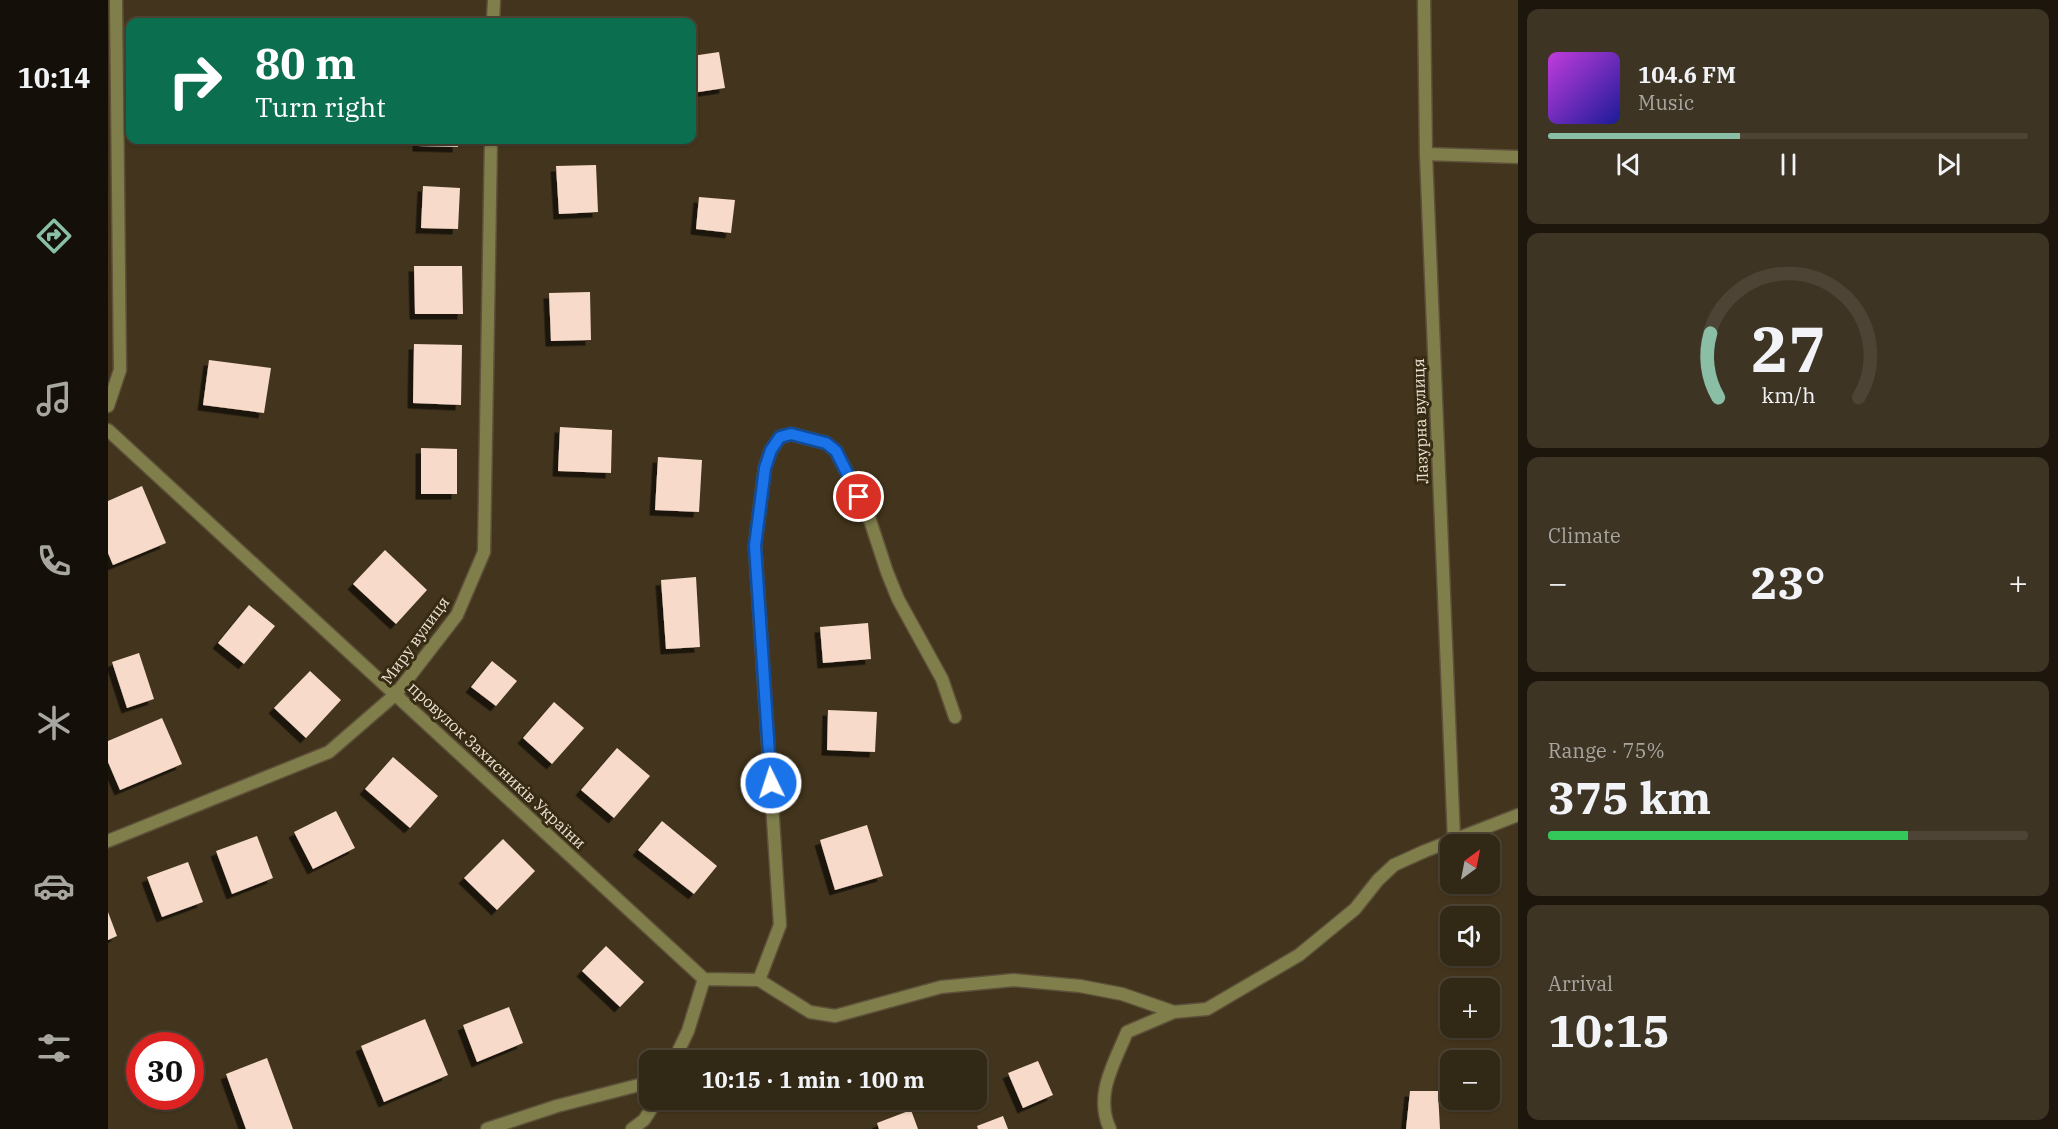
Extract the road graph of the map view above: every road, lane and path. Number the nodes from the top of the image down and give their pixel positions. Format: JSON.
{"nodes":[{"id":1,"x":116,"y":0,"type":"edge"},
{"id":2,"x":494,"y":0,"type":"edge"},
{"id":3,"x":1424,"y":0,"type":"edge"},
{"id":4,"x":493,"y":18,"type":"edge"},
{"id":5,"x":491,"y":144,"type":"edge"},
{"id":6,"x":1426,"y":154,"type":"junction"},
{"id":7,"x":1518,"y":157,"type":"edge"},
{"id":8,"x":108,"y":406,"type":"edge"},
{"id":9,"x":108,"y":430,"type":"edge"},
{"id":10,"x":396,"y":694,"type":"junction"},
{"id":11,"x":955,"y":717,"type":"dead end"},
{"id":12,"x":1518,"y":814,"type":"edge"},
{"id":13,"x":1454,"y":834,"type":"edge"},
{"id":14,"x":1469,"y":834,"type":"edge"},
{"id":15,"x":108,"y":841,"type":"edge"},
{"id":16,"x":1440,"y":846,"type":"edge"},
{"id":17,"x":704,"y":979,"type":"junction"},
{"id":18,"x":759,"y":980,"type":"junction"},
{"id":19,"x":1174,"y":1011,"type":"junction"},
{"id":20,"x":679,"y":1050,"type":"edge"},
{"id":21,"x":639,"y":1085,"type":"edge"},
{"id":22,"x":650,"y":1110,"type":"edge"},
{"id":23,"x":487,"y":1129,"type":"edge"},
{"id":24,"x":632,"y":1129,"type":"edge"},
{"id":25,"x":1110,"y":1129,"type":"edge"}],
"edges":[{"from":1,"to":8,"type":"street"},
{"from":2,"to":4,"type":"street"},
{"from":3,"to":6,"type":"street","name":"Лазурна вулиця"},
{"from":5,"to":10,"type":"street","name":"Миру вулиця"},
{"from":6,"to":7,"type":"street"},
{"from":6,"to":13,"type":"street","name":"Лазурна вулиця"},
{"from":9,"to":10,"type":"street","name":"провулок Захисників України"},
{"from":10,"to":15,"type":"street","name":"Миру вулиця"},
{"from":10,"to":17,"type":"street","name":"провулок Захисників України"},
{"from":11,"to":18,"type":"street"},
{"from":12,"to":14,"type":"street"},
{"from":16,"to":19,"type":"street"},
{"from":17,"to":18,"type":"street"},
{"from":17,"to":20,"type":"street"},
{"from":18,"to":19,"type":"street"},
{"from":19,"to":25,"type":"street"},
{"from":21,"to":23,"type":"street"},
{"from":22,"to":24,"type":"street"}]}
